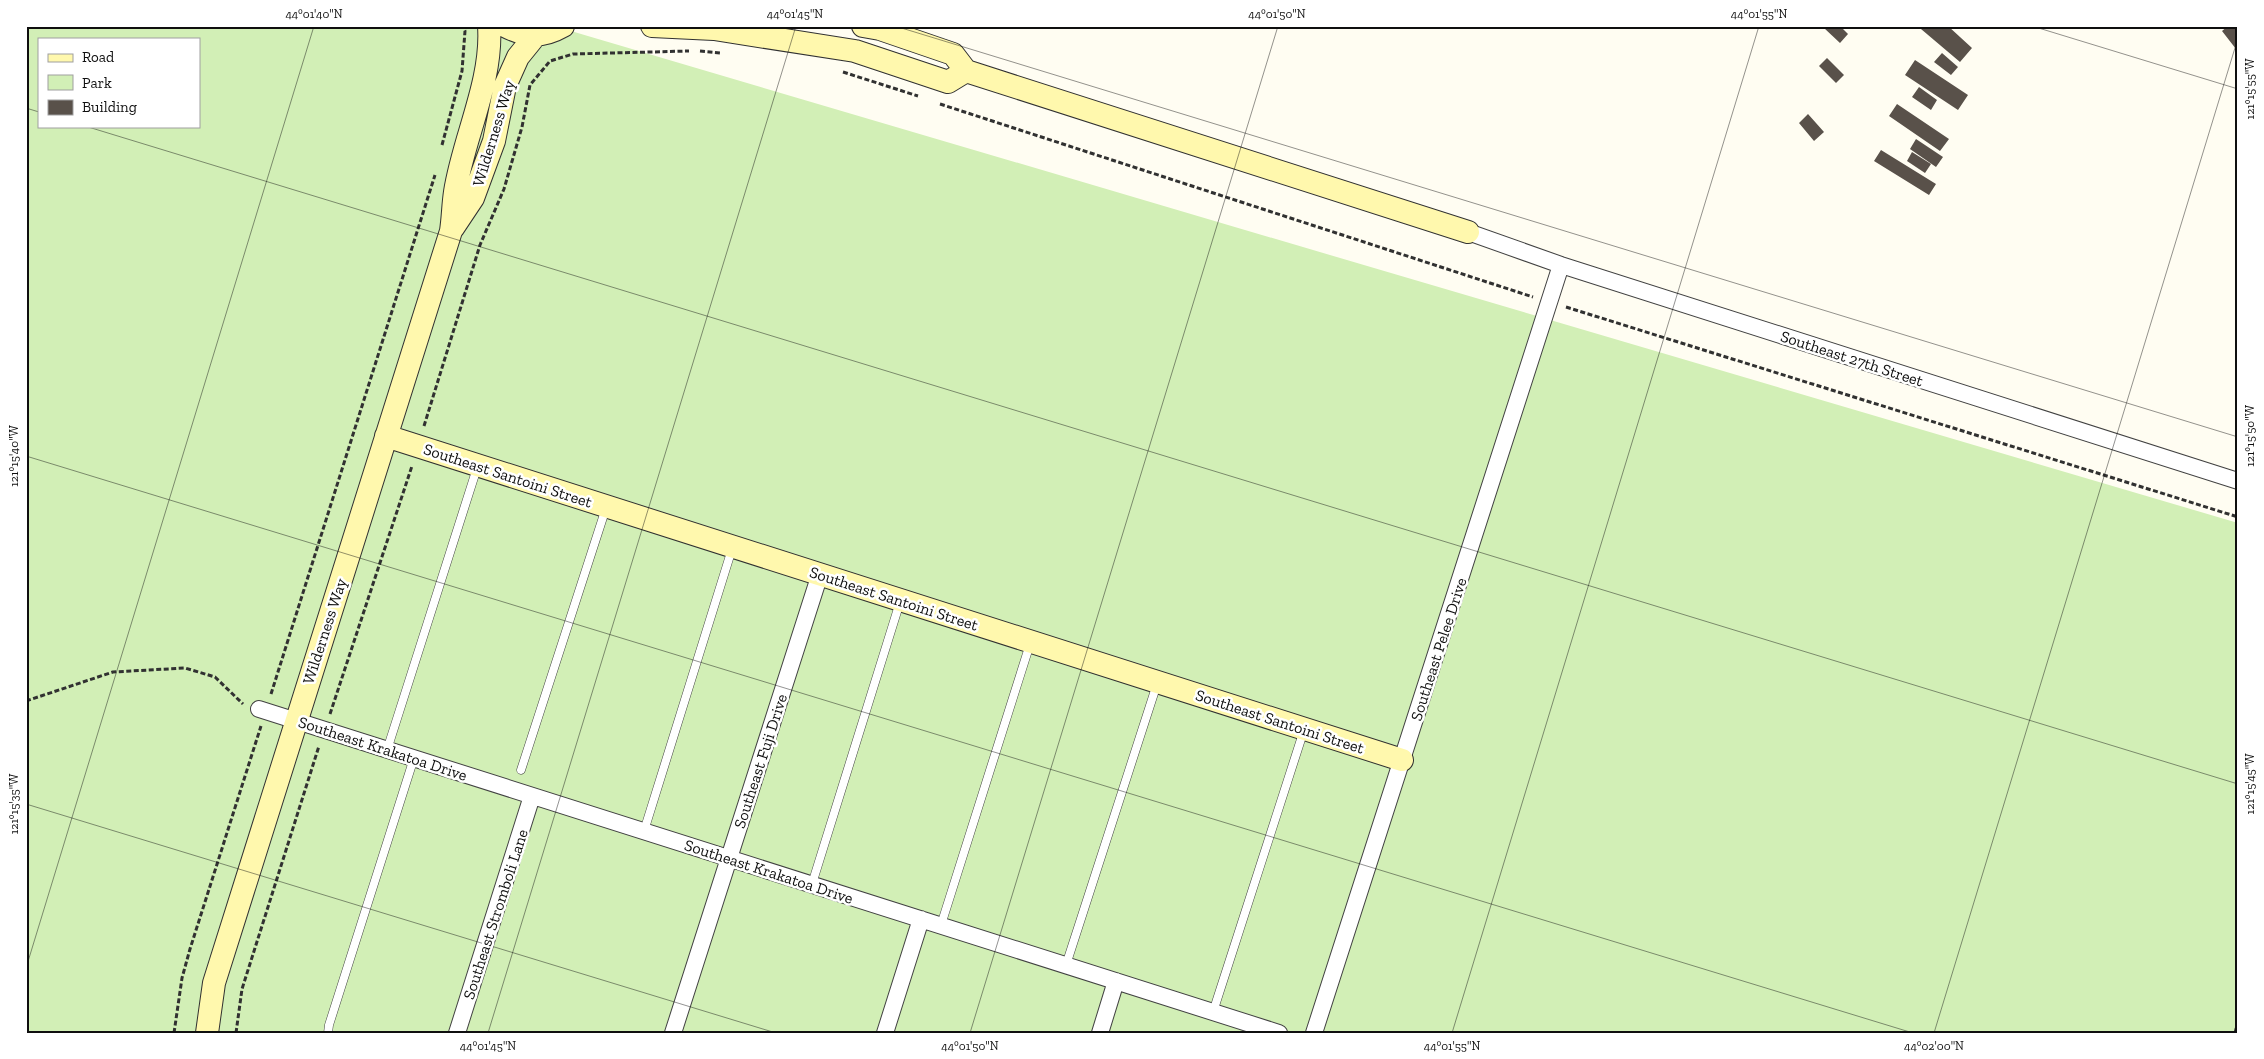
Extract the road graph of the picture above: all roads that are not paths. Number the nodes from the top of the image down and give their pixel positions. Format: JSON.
{"nodes":[{"id":1,"x":489,"y":26,"type":"edge"},
{"id":2,"x":504,"y":26,"type":"edge"},
{"id":3,"x":563,"y":26,"type":"edge"},
{"id":4,"x":652,"y":26,"type":"edge"},
{"id":5,"x":863,"y":26,"type":"edge"},
{"id":6,"x":535,"y":36,"type":"junction"},
{"id":7,"x":966,"y":71,"type":"junction"},
{"id":8,"x":451,"y":231,"type":"junction"},
{"id":9,"x":1468,"y":232,"type":"joint"},
{"id":10,"x":1561,"y":265,"type":"junction"},
{"id":11,"x":386,"y":436,"type":"junction"},
{"id":12,"x":478,"y":465,"type":"junction"},
{"id":13,"x":2238,"y":481,"type":"edge"},
{"id":14,"x":607,"y":506,"type":"junction"},
{"id":15,"x":732,"y":546,"type":"junction"},
{"id":16,"x":820,"y":574,"type":"junction"},
{"id":17,"x":900,"y":600,"type":"junction"},
{"id":18,"x":1031,"y":641,"type":"junction"},
{"id":19,"x":1158,"y":682,"type":"junction"},
{"id":20,"x":262,"y":710,"type":"road end"},
{"id":21,"x":296,"y":720,"type":"junction"},
{"id":22,"x":1304,"y":729,"type":"junction"},
{"id":23,"x":388,"y":750,"type":"junction"},
{"id":24,"x":414,"y":758,"type":"junction"},
{"id":25,"x":1402,"y":760,"type":"junction"},
{"id":26,"x":521,"y":770,"type":"dead end"},
{"id":27,"x":532,"y":796,"type":"junction"},
{"id":28,"x":644,"y":831,"type":"junction"},
{"id":29,"x":729,"y":858,"type":"junction"},
{"id":30,"x":812,"y":884,"type":"junction"},
{"id":31,"x":921,"y":919,"type":"junction"},
{"id":32,"x":940,"y":925,"type":"junction"},
{"id":33,"x":1066,"y":965,"type":"junction"},
{"id":34,"x":1116,"y":981,"type":"junction"},
{"id":35,"x":1213,"y":1012,"type":"junction"},
{"id":36,"x":207,"y":1033,"type":"edge"},
{"id":37,"x":328,"y":1033,"type":"edge"},
{"id":38,"x":457,"y":1033,"type":"edge"},
{"id":39,"x":673,"y":1033,"type":"edge"},
{"id":40,"x":885,"y":1033,"type":"edge"},
{"id":41,"x":1100,"y":1033,"type":"edge"},
{"id":42,"x":1279,"y":1033,"type":"edge"},
{"id":43,"x":1314,"y":1033,"type":"edge"}],
"edges":[{"from":1,"to":8,"type":"street","name":"Wilderness Way"},
{"from":2,"to":6,"type":"street"},
{"from":3,"to":6,"type":"street"},
{"from":4,"to":7,"type":"street"},
{"from":5,"to":7,"type":"street"},
{"from":6,"to":8,"type":"street","name":"Wilderness Way"},
{"from":7,"to":9,"type":"street"},
{"from":8,"to":11,"type":"street","name":"Wilderness Way"},
{"from":9,"to":10,"type":"street","name":"Southeast 27th Street"},
{"from":10,"to":13,"type":"street","name":"Southeast 27th Street"},
{"from":10,"to":25,"type":"street","name":"Southeast Pelee Drive"},
{"from":11,"to":12,"type":"street","name":"Southeast Santoini Street"},
{"from":11,"to":21,"type":"street","name":"Wilderness Way"},
{"from":12,"to":14,"type":"street","name":"Southeast Santoini Street"},
{"from":12,"to":23,"type":"lane"},
{"from":14,"to":15,"type":"street","name":"Southeast Santoini Street"},
{"from":14,"to":26,"type":"lane"},
{"from":15,"to":16,"type":"street","name":"Southeast Santoini Street"},
{"from":15,"to":28,"type":"lane"},
{"from":16,"to":17,"type":"street","name":"Southeast Santoini Street"},
{"from":16,"to":29,"type":"street","name":"Southeast Fuji Drive"},
{"from":17,"to":18,"type":"street","name":"Southeast Santoini Street"},
{"from":17,"to":30,"type":"lane"},
{"from":18,"to":19,"type":"street","name":"Southeast Santoini Street"},
{"from":18,"to":32,"type":"lane"},
{"from":19,"to":22,"type":"street","name":"Southeast Santoini Street"},
{"from":19,"to":33,"type":"lane"},
{"from":20,"to":21,"type":"street","name":"Southeast Krakatoa Drive"},
{"from":21,"to":23,"type":"street","name":"Southeast Krakatoa Drive"},
{"from":21,"to":36,"type":"street","name":"Wilderness Way"},
{"from":22,"to":25,"type":"street","name":"Southeast Santoini Street"},
{"from":22,"to":35,"type":"lane"},
{"from":23,"to":24,"type":"street","name":"Southeast Krakatoa Drive"},
{"from":24,"to":27,"type":"street","name":"Southeast Krakatoa Drive"},
{"from":24,"to":37,"type":"lane"},
{"from":25,"to":43,"type":"street","name":"Southeast Pelee Drive"},
{"from":27,"to":28,"type":"street","name":"Southeast Krakatoa Drive"},
{"from":27,"to":38,"type":"street","name":"Southeast Stromboli Lane"},
{"from":28,"to":29,"type":"street","name":"Southeast Krakatoa Drive"},
{"from":29,"to":30,"type":"street","name":"Southeast Krakatoa Drive"},
{"from":29,"to":39,"type":"street","name":"Southeast Fuji Drive"},
{"from":30,"to":31,"type":"street","name":"Southeast Krakatoa Drive"},
{"from":31,"to":32,"type":"street","name":"Southeast Krakatoa Drive"},
{"from":31,"to":40,"type":"street"},
{"from":32,"to":33,"type":"street","name":"Southeast Krakatoa Drive"},
{"from":33,"to":34,"type":"street","name":"Southeast Krakatoa Drive"},
{"from":34,"to":35,"type":"street","name":"Southeast Krakatoa Drive"},
{"from":34,"to":41,"type":"street"},
{"from":35,"to":42,"type":"street","name":"Southeast Krakatoa Drive"}]}
